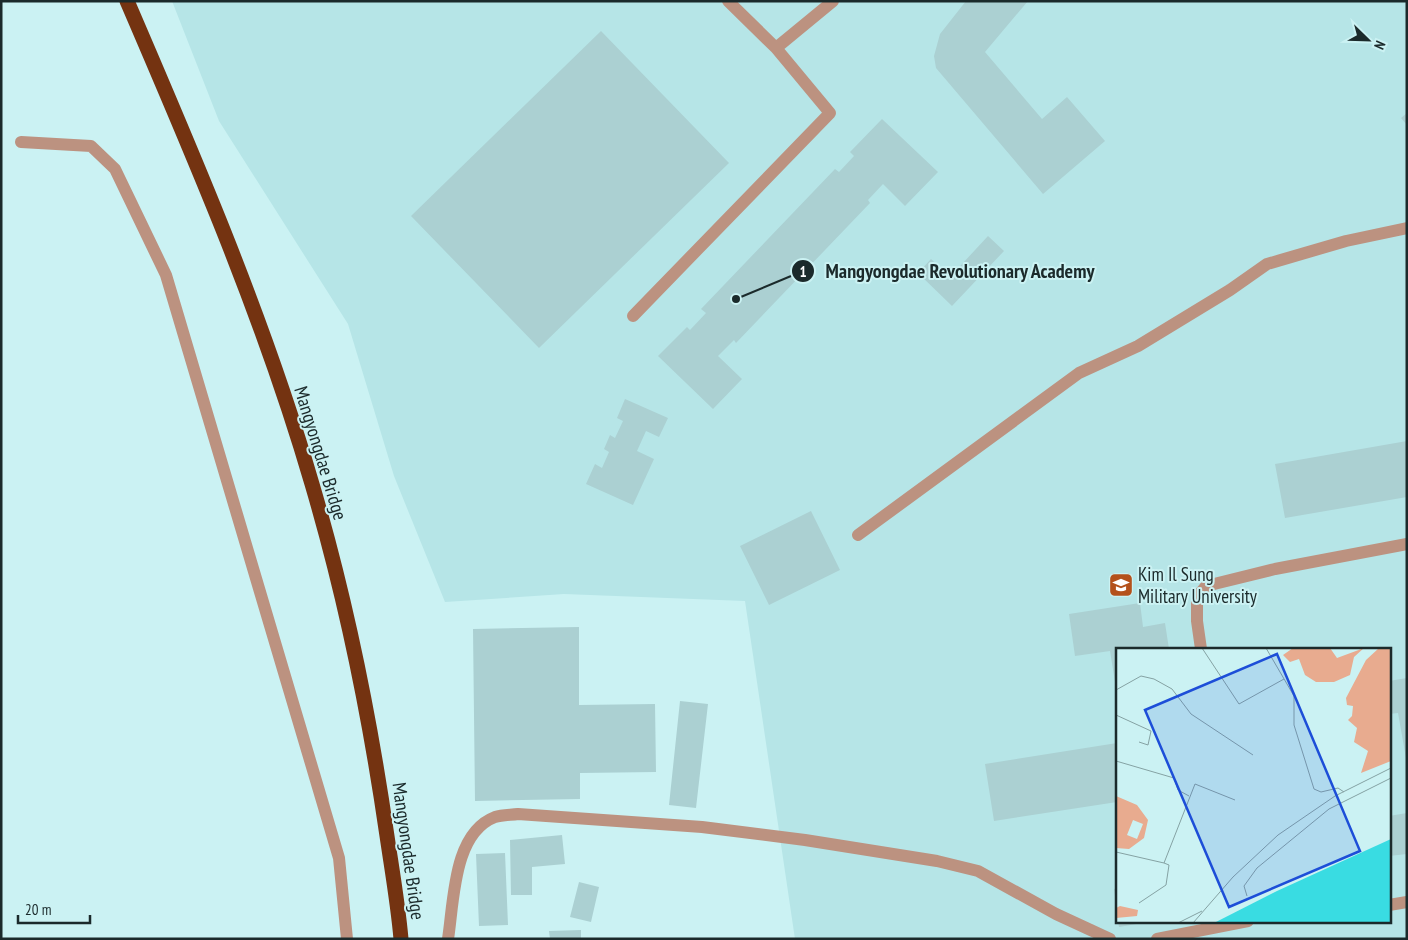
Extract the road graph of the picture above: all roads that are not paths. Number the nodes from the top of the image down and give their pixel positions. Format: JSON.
{"nodes":[{"id":1,"x":127,"y":1,"type":"edge"},
{"id":2,"x":728,"y":1,"type":"edge"},
{"id":3,"x":833,"y":1,"type":"edge"},
{"id":4,"x":776,"y":48,"type":"junction"},
{"id":5,"x":21,"y":142,"type":"dead end"},
{"id":6,"x":1407,"y":228,"type":"edge"},
{"id":7,"x":632,"y":316,"type":"dead end"},
{"id":8,"x":858,"y":536,"type":"dead end"},
{"id":9,"x":1407,"y":544,"type":"edge"},
{"id":10,"x":1201,"y":648,"type":"edge"},
{"id":11,"x":1407,"y":902,"type":"edge"},
{"id":12,"x":1390,"y":905,"type":"edge"},
{"id":13,"x":1241,"y":922,"type":"edge"},
{"id":14,"x":347,"y":939,"type":"edge"},
{"id":15,"x":401,"y":939,"type":"edge"},
{"id":16,"x":448,"y":939,"type":"edge"},
{"id":17,"x":1110,"y":939,"type":"edge"},
{"id":18,"x":1157,"y":939,"type":"edge"}],
"edges":[{"from":1,"to":15,"type":"highway","name":"Mangyongdae Bridge"},
{"from":2,"to":4,"type":"lane"},
{"from":3,"to":4,"type":"lane"},
{"from":4,"to":7,"type":"lane"},
{"from":5,"to":14,"type":"lane"},
{"from":6,"to":8,"type":"lane"},
{"from":9,"to":10,"type":"lane"},
{"from":11,"to":12,"type":"lane"},
{"from":13,"to":18,"type":"lane"},
{"from":16,"to":17,"type":"lane"}]}
